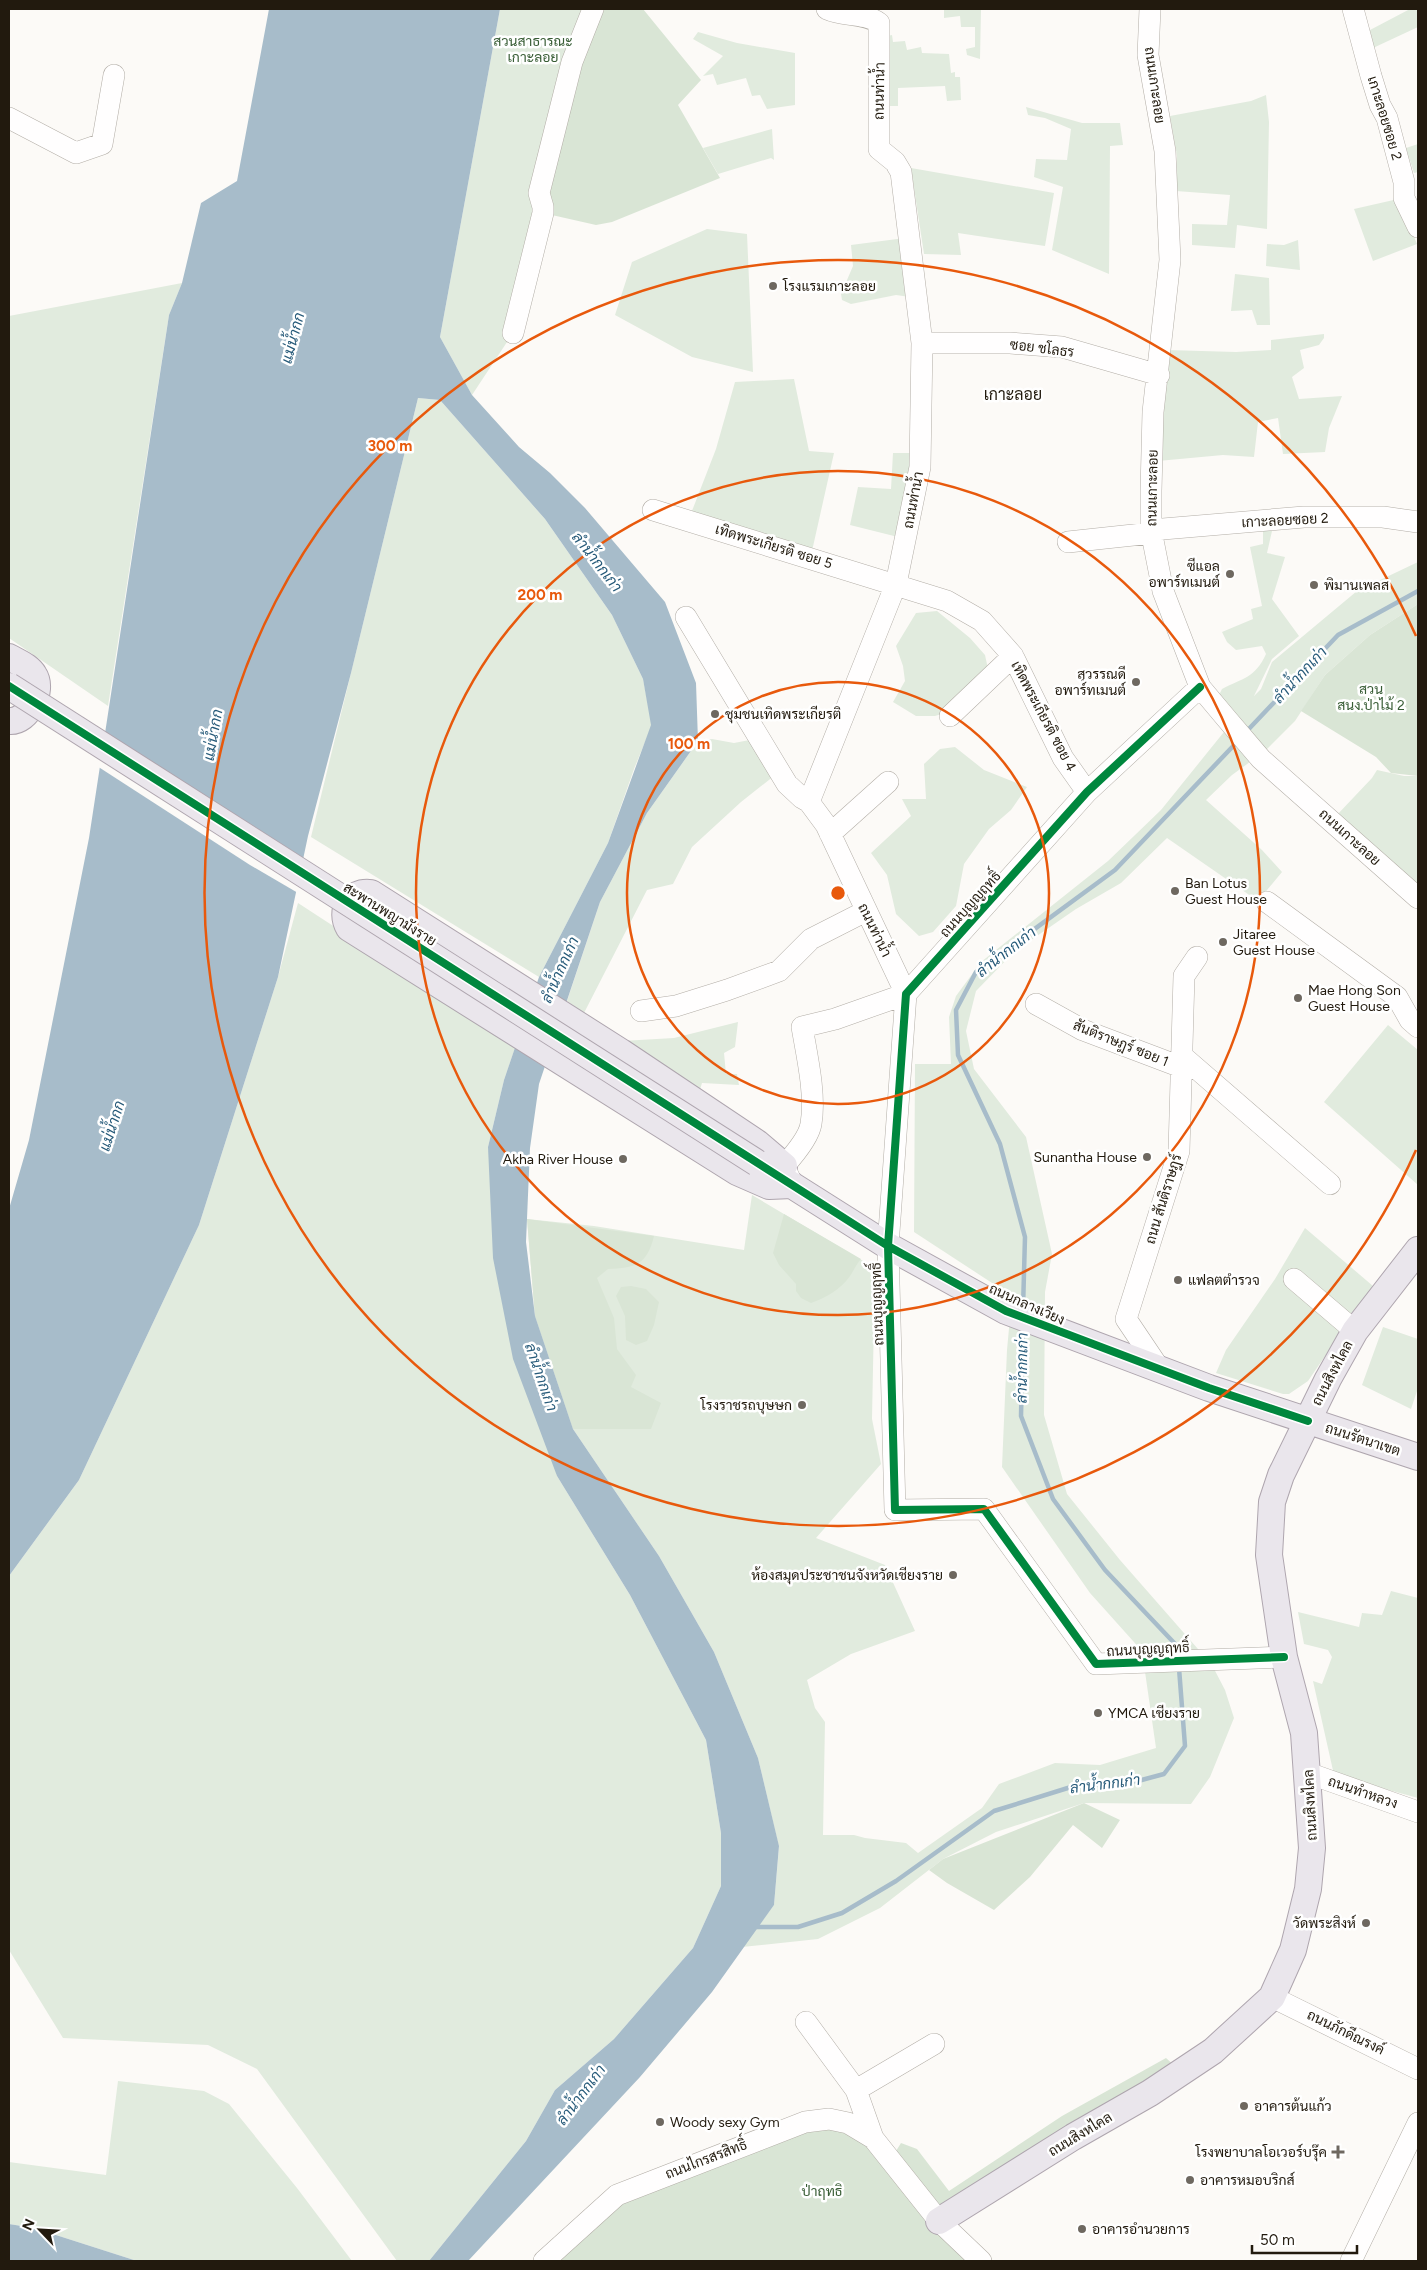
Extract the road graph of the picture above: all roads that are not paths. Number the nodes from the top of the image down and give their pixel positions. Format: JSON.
{"nodes":[{"id":1,"x":593,"y":9,"type":"edge"},
{"id":2,"x":1150,"y":9,"type":"edge"},
{"id":3,"x":1353,"y":9,"type":"edge"},
{"id":4,"x":835,"y":10,"type":"edge"},
{"id":5,"x":114,"y":75,"type":"dead end"},
{"id":6,"x":9,"y":118,"type":"edge"},
{"id":7,"x":1411,"y":180,"type":"edge"},
{"id":8,"x":1418,"y":227,"type":"edge"},
{"id":9,"x":513,"y":333,"type":"dead end"},
{"id":10,"x":922,"y":343,"type":"junction"},
{"id":11,"x":1159,"y":375,"type":"junction"},
{"id":12,"x":653,"y":510,"type":"dead end"},
{"id":13,"x":1418,"y":522,"type":"edge"},
{"id":14,"x":1151,"y":531,"type":"junction"},
{"id":15,"x":1068,"y":542,"type":"dead end"},
{"id":16,"x":896,"y":584,"type":"junction"},
{"id":17,"x":686,"y":617,"type":"dead end"},
{"id":18,"x":1013,"y":656,"type":"junction"},
{"id":19,"x":9,"y":657,"type":"edge"},
{"id":20,"x":9,"y":686,"type":"edge"},
{"id":21,"x":1200,"y":687,"type":"junction"},
{"id":22,"x":950,"y":716,"type":"dead end"},
{"id":23,"x":9,"y":721,"type":"edge"},
{"id":24,"x":888,"y":782,"type":"dead end"},
{"id":25,"x":1087,"y":792,"type":"junction"},
{"id":26,"x":809,"y":802,"type":"junction"},
{"id":27,"x":830,"y":834,"type":"junction"},
{"id":28,"x":1418,"y":898,"type":"edge"},
{"id":29,"x":1267,"y":902,"type":"dead end"},
{"id":30,"x":866,"y":911,"type":"junction"},
{"id":31,"x":1198,"y":957,"type":"dead end"},
{"id":32,"x":906,"y":994,"type":"junction"},
{"id":33,"x":1036,"y":1004,"type":"dead end"},
{"id":34,"x":641,"y":1011,"type":"dead end"},
{"id":35,"x":1418,"y":1027,"type":"edge"},
{"id":36,"x":1181,"y":1061,"type":"junction"},
{"id":37,"x":757,"y":1163,"type":"joint"},
{"id":38,"x":788,"y":1176,"type":"junction"},
{"id":39,"x":1330,"y":1184,"type":"dead end"},
{"id":40,"x":888,"y":1246,"type":"junction"},
{"id":41,"x":1418,"y":1250,"type":"edge"},
{"id":42,"x":1294,"y":1279,"type":"dead end"},
{"id":43,"x":1355,"y":1331,"type":"junction"},
{"id":44,"x":1161,"y":1370,"type":"junction"},
{"id":45,"x":1308,"y":1421,"type":"junction"},
{"id":46,"x":1418,"y":1457,"type":"edge"},
{"id":47,"x":1284,"y":1657,"type":"junction"},
{"id":48,"x":1308,"y":1773,"type":"junction"},
{"id":49,"x":1418,"y":1812,"type":"edge"},
{"id":50,"x":1272,"y":1997,"type":"junction"},
{"id":51,"x":806,"y":2022,"type":"dead end"},
{"id":52,"x":934,"y":2044,"type":"dead end"},
{"id":53,"x":1418,"y":2069,"type":"edge"},
{"id":54,"x":856,"y":2090,"type":"junction"},
{"id":55,"x":1418,"y":2123,"type":"edge"},
{"id":56,"x":873,"y":2138,"type":"junction"},
{"id":57,"x":939,"y":2221,"type":"junction"},
{"id":58,"x":544,"y":2261,"type":"edge"},
{"id":59,"x":981,"y":2261,"type":"edge"},
{"id":60,"x":1352,"y":2261,"type":"edge"}],
"edges":[{"from":1,"to":9,"type":"street"},
{"from":2,"to":11,"type":"street","name":"ถนนเกาะลอย"},
{"from":3,"to":7,"type":"street","name":"เกาะลอยซอย 2"},
{"from":4,"to":10,"type":"street","name":"ถนนท่าน้ำ"},
{"from":5,"to":6,"type":"street"},
{"from":7,"to":8,"type":"street","name":"เกาะลอยซอย 2"},
{"from":10,"to":11,"type":"street","name":"ซอย ชโลธร"},
{"from":10,"to":16,"type":"street","name":"ถนนท่าน้ำ"},
{"from":11,"to":14,"type":"street","name":"ถนนเกาะลอย"},
{"from":12,"to":16,"type":"street","name":"เทิดพระเกียรติ ซอย 5"},
{"from":13,"to":14,"type":"street","name":"เกาะลอยซอย 2"},
{"from":14,"to":15,"type":"street","name":"เกาะลอยซอย 2"},
{"from":14,"to":21,"type":"street","name":"ถนนเกาะลอย"},
{"from":16,"to":18,"type":"street","name":"เทิดพระเกียรติ ซอย 4"},
{"from":16,"to":26,"type":"street","name":"ถนนท่าน้ำ"},
{"from":17,"to":26,"type":"street"},
{"from":18,"to":22,"type":"street"},
{"from":18,"to":25,"type":"street","name":"เทิดพระเกียรติ ซอย 4"},
{"from":19,"to":23,"type":"main road"},
{"from":20,"to":37,"type":"main road","name":"สะพานพญามังราย","bridge":true},
{"from":21,"to":25,"type":"street","name":"ถนนบุญญฤทธิ์"},
{"from":21,"to":28,"type":"street","name":"ถนนเกาะลอย"},
{"from":24,"to":27,"type":"street"},
{"from":25,"to":32,"type":"street","name":"ถนนบุญญฤทธิ์"},
{"from":26,"to":27,"type":"street","name":"ถนนท่าน้ำ"},
{"from":27,"to":30,"type":"street","name":"ถนนท่าน้ำ"},
{"from":29,"to":35,"type":"street"},
{"from":30,"to":32,"type":"street","name":"ถนนท่าน้ำ"},
{"from":30,"to":34,"type":"street"},
{"from":31,"to":36,"type":"street","name":"ถนน สันติราษฎร์"},
{"from":32,"to":38,"type":"street"},
{"from":32,"to":40,"type":"street","name":"ถนนบุญญฤทธิ์"},
{"from":33,"to":36,"type":"street","name":"สันติราษฎร์ ซอย 1"},
{"from":36,"to":39,"type":"street","name":"สันติราษฎร์ ซอย 1"},
{"from":36,"to":44,"type":"street","name":"ถนน สันติราษฎร์"},
{"from":37,"to":38,"type":"main road","name":"ถนนกลางเวียง"},
{"from":38,"to":38,"type":"main road"},
{"from":38,"to":40,"type":"main road","name":"ถนนกลางเวียง"},
{"from":40,"to":44,"type":"main road","name":"ถนนกลางเวียง"},
{"from":40,"to":47,"type":"street","name":"ถนนบุญญฤทธิ์"},
{"from":41,"to":43,"type":"main road","name":"ถนนสิงหไคล"},
{"from":42,"to":43,"type":"street"},
{"from":43,"to":45,"type":"main road","name":"ถนนสิงหไคล"},
{"from":44,"to":45,"type":"main road","name":"ถนนกลางเวียง"},
{"from":45,"to":46,"type":"main road","name":"ถนนรัตนาเขต"},
{"from":45,"to":47,"type":"main road","name":"ถนนสิงหไคล"},
{"from":47,"to":48,"type":"main road","name":"ถนนสิงหไคล"},
{"from":48,"to":49,"type":"street","name":"ถนนทำหลวง"},
{"from":48,"to":50,"type":"main road","name":"ถนนสิงหไคล"},
{"from":50,"to":53,"type":"street","name":"ถนนภักดีณรงค์"},
{"from":50,"to":57,"type":"main road","name":"ถนนสิงหไคล"},
{"from":51,"to":54,"type":"street"},
{"from":52,"to":54,"type":"street"},
{"from":54,"to":56,"type":"street"},
{"from":55,"to":60,"type":"street"},
{"from":56,"to":57,"type":"street","name":"ถนนไกรสรสิทธิ์"},
{"from":56,"to":58,"type":"street","name":"ถนนไกรสรสิทธิ์"},
{"from":57,"to":59,"type":"street","name":"ถนนไกรสรสิทธิ์"}]}
